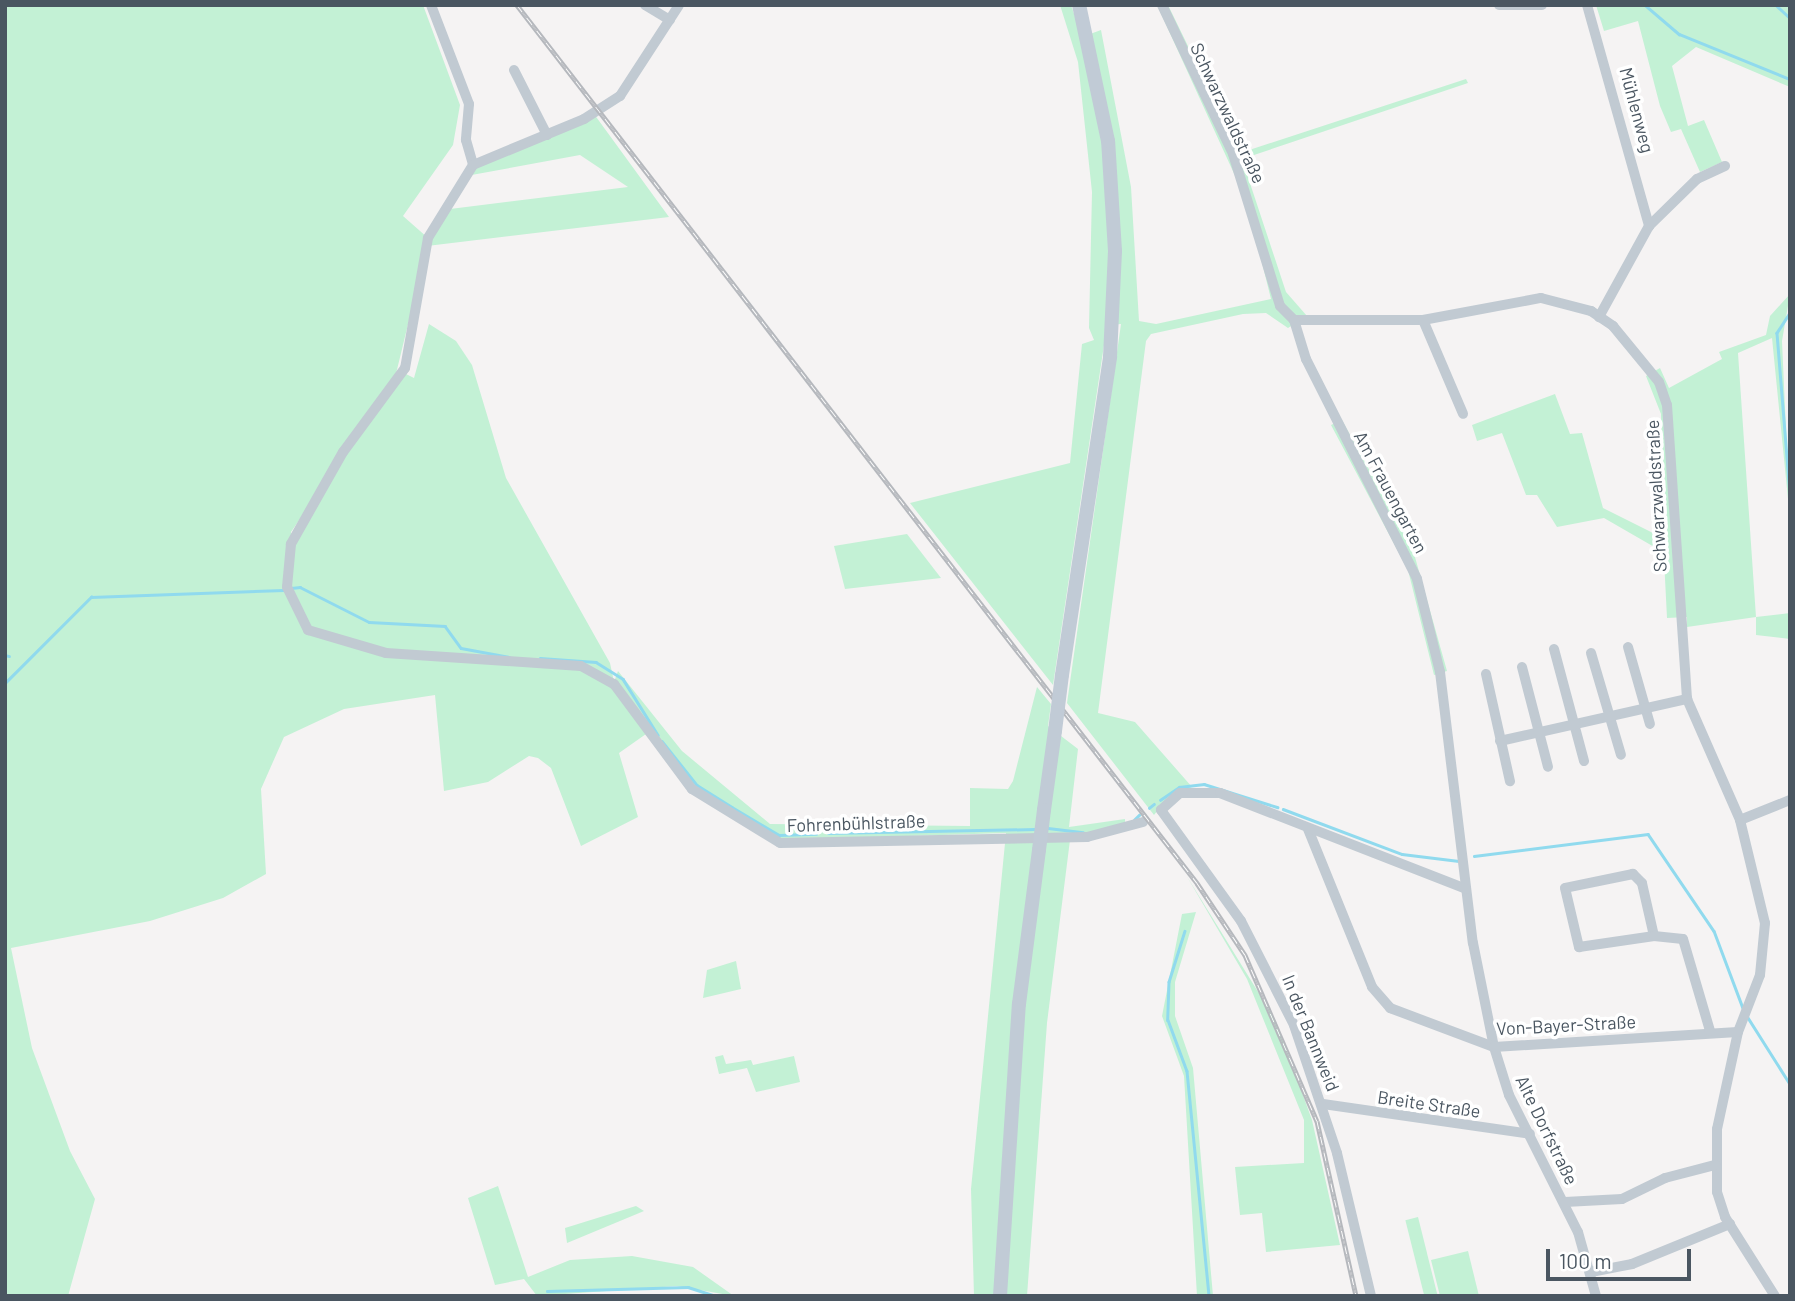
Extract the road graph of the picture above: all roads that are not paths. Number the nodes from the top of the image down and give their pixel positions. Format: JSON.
{"nodes":[{"id":1,"x":431,"y":5,"type":"edge"},
{"id":2,"x":645,"y":5,"type":"edge"},
{"id":3,"x":679,"y":5,"type":"edge"},
{"id":4,"x":1079,"y":5,"type":"edge"},
{"id":5,"x":1162,"y":5,"type":"edge"},
{"id":6,"x":1499,"y":5,"type":"edge"},
{"id":7,"x":1542,"y":5,"type":"edge"},
{"id":8,"x":1587,"y":5,"type":"edge"},
{"id":9,"x":670,"y":20,"type":"junction"},
{"id":10,"x":514,"y":70,"type":"dead end"},
{"id":11,"x":547,"y":135,"type":"junction"},
{"id":12,"x":473,"y":165,"type":"junction"},
{"id":13,"x":1725,"y":166,"type":"dead end"},
{"id":14,"x":1650,"y":226,"type":"junction"},
{"id":15,"x":1599,"y":317,"type":"junction"},
{"id":16,"x":1294,"y":320,"type":"junction"},
{"id":17,"x":1423,"y":320,"type":"junction"},
{"id":18,"x":1463,"y":414,"type":"dead end"},
{"id":19,"x":1628,"y":647,"type":"dead end"},
{"id":20,"x":1554,"y":649,"type":"dead end"},
{"id":21,"x":1591,"y":653,"type":"dead end"},
{"id":22,"x":1522,"y":667,"type":"dead end"},
{"id":23,"x":1486,"y":674,"type":"dead end"},
{"id":24,"x":1687,"y":699,"type":"junction"},
{"id":25,"x":1646,"y":706,"type":"junction"},
{"id":26,"x":1610,"y":715,"type":"junction"},
{"id":27,"x":1650,"y":724,"type":"dead end"},
{"id":28,"x":1574,"y":726,"type":"junction"},
{"id":29,"x":1538,"y":734,"type":"junction"},
{"id":30,"x":1500,"y":741,"type":"junction"},
{"id":31,"x":1621,"y":755,"type":"dead end"},
{"id":32,"x":1584,"y":761,"type":"dead end"},
{"id":33,"x":1548,"y":767,"type":"dead end"},
{"id":34,"x":1510,"y":781,"type":"dead end"},
{"id":35,"x":1790,"y":800,"type":"edge"},
{"id":36,"x":1458,"y":810,"type":"joint"},
{"id":37,"x":1740,"y":820,"type":"junction"},
{"id":38,"x":1143,"y":822,"type":"dead end"},
{"id":39,"x":1308,"y":829,"type":"junction"},
{"id":40,"x":1466,"y":889,"type":"junction"},
{"id":41,"x":1654,"y":936,"type":"junction"},
{"id":42,"x":1710,"y":1031,"type":"junction"},
{"id":43,"x":1738,"y":1032,"type":"junction"},
{"id":44,"x":1494,"y":1047,"type":"junction"},
{"id":45,"x":1323,"y":1104,"type":"junction"},
{"id":46,"x":1530,"y":1134,"type":"junction"},
{"id":47,"x":1715,"y":1166,"type":"junction"},
{"id":48,"x":1565,"y":1202,"type":"junction"},
{"id":49,"x":1730,"y":1224,"type":"junction"},
{"id":50,"x":1591,"y":1272,"type":"junction"},
{"id":51,"x":1000,"y":1296,"type":"edge"},
{"id":52,"x":1371,"y":1296,"type":"edge"},
{"id":53,"x":1596,"y":1296,"type":"edge"},
{"id":54,"x":1775,"y":1296,"type":"edge"}],
"edges":[{"from":1,"to":12,"type":"street"},
{"from":2,"to":9,"type":"street"},
{"from":3,"to":9,"type":"street"},
{"from":4,"to":51,"type":"main road","bridge":true},
{"from":5,"to":16,"type":"street","name":"Schwarzwaldstraße"},
{"from":6,"to":7,"type":"street"},
{"from":8,"to":14,"type":"street","name":"Mühlenweg"},
{"from":9,"to":11,"type":"street"},
{"from":10,"to":11,"type":"street"},
{"from":11,"to":12,"type":"street"},
{"from":12,"to":38,"type":"street","name":"Fohrenbühlstraße"},
{"from":13,"to":14,"type":"street"},
{"from":14,"to":15,"type":"street"},
{"from":15,"to":17,"type":"street","name":"Schwarzwaldstraße"},
{"from":15,"to":24,"type":"street","name":"Schwarzwaldstraße"},
{"from":16,"to":17,"type":"street","name":"Schwarzwaldstraße"},
{"from":16,"to":36,"type":"street","name":"Am Frauengarten"},
{"from":17,"to":18,"type":"street"},
{"from":19,"to":25,"type":"street"},
{"from":20,"to":28,"type":"street"},
{"from":21,"to":26,"type":"street"},
{"from":22,"to":29,"type":"street"},
{"from":23,"to":30,"type":"street"},
{"from":24,"to":25,"type":"street"},
{"from":24,"to":37,"type":"street","name":"Schwarzwaldstraße"},
{"from":25,"to":26,"type":"street"},
{"from":25,"to":27,"type":"street"},
{"from":26,"to":28,"type":"street"},
{"from":26,"to":31,"type":"street"},
{"from":28,"to":29,"type":"street"},
{"from":28,"to":32,"type":"street"},
{"from":29,"to":30,"type":"street"},
{"from":29,"to":33,"type":"street"},
{"from":30,"to":34,"type":"street"},
{"from":35,"to":37,"type":"street"},
{"from":36,"to":40,"type":"street","name":"Alte Dorfstraße"},
{"from":37,"to":43,"type":"street","name":"Schwarzwaldstraße"},
{"from":39,"to":40,"type":"street"},
{"from":39,"to":44,"type":"street","name":"Von-Bayer-Straße"},
{"from":39,"to":45,"type":"street","name":"In der Bannweid"},
{"from":40,"to":44,"type":"street","name":"Alte Dorfstraße"},
{"from":41,"to":41,"type":"street"},
{"from":41,"to":42,"type":"street"},
{"from":42,"to":43,"type":"street","name":"Von-Bayer-Straße"},
{"from":42,"to":44,"type":"street","name":"Von-Bayer-Straße"},
{"from":43,"to":47,"type":"street","name":"Schwarzwaldstraße"},
{"from":44,"to":46,"type":"street","name":"Alte Dorfstraße"},
{"from":45,"to":46,"type":"street","name":"Breite Straße"},
{"from":45,"to":52,"type":"street","name":"In der Bannweid"},
{"from":46,"to":48,"type":"street","name":"Alte Dorfstraße"},
{"from":47,"to":48,"type":"street"},
{"from":47,"to":49,"type":"street","name":"Schwarzwaldstraße"},
{"from":48,"to":50,"type":"street","name":"Alte Dorfstraße"},
{"from":49,"to":50,"type":"street"},
{"from":49,"to":54,"type":"street","name":"Schwarzwaldstraße"},
{"from":50,"to":53,"type":"street","name":"Alte Dorfstraße"}]}
